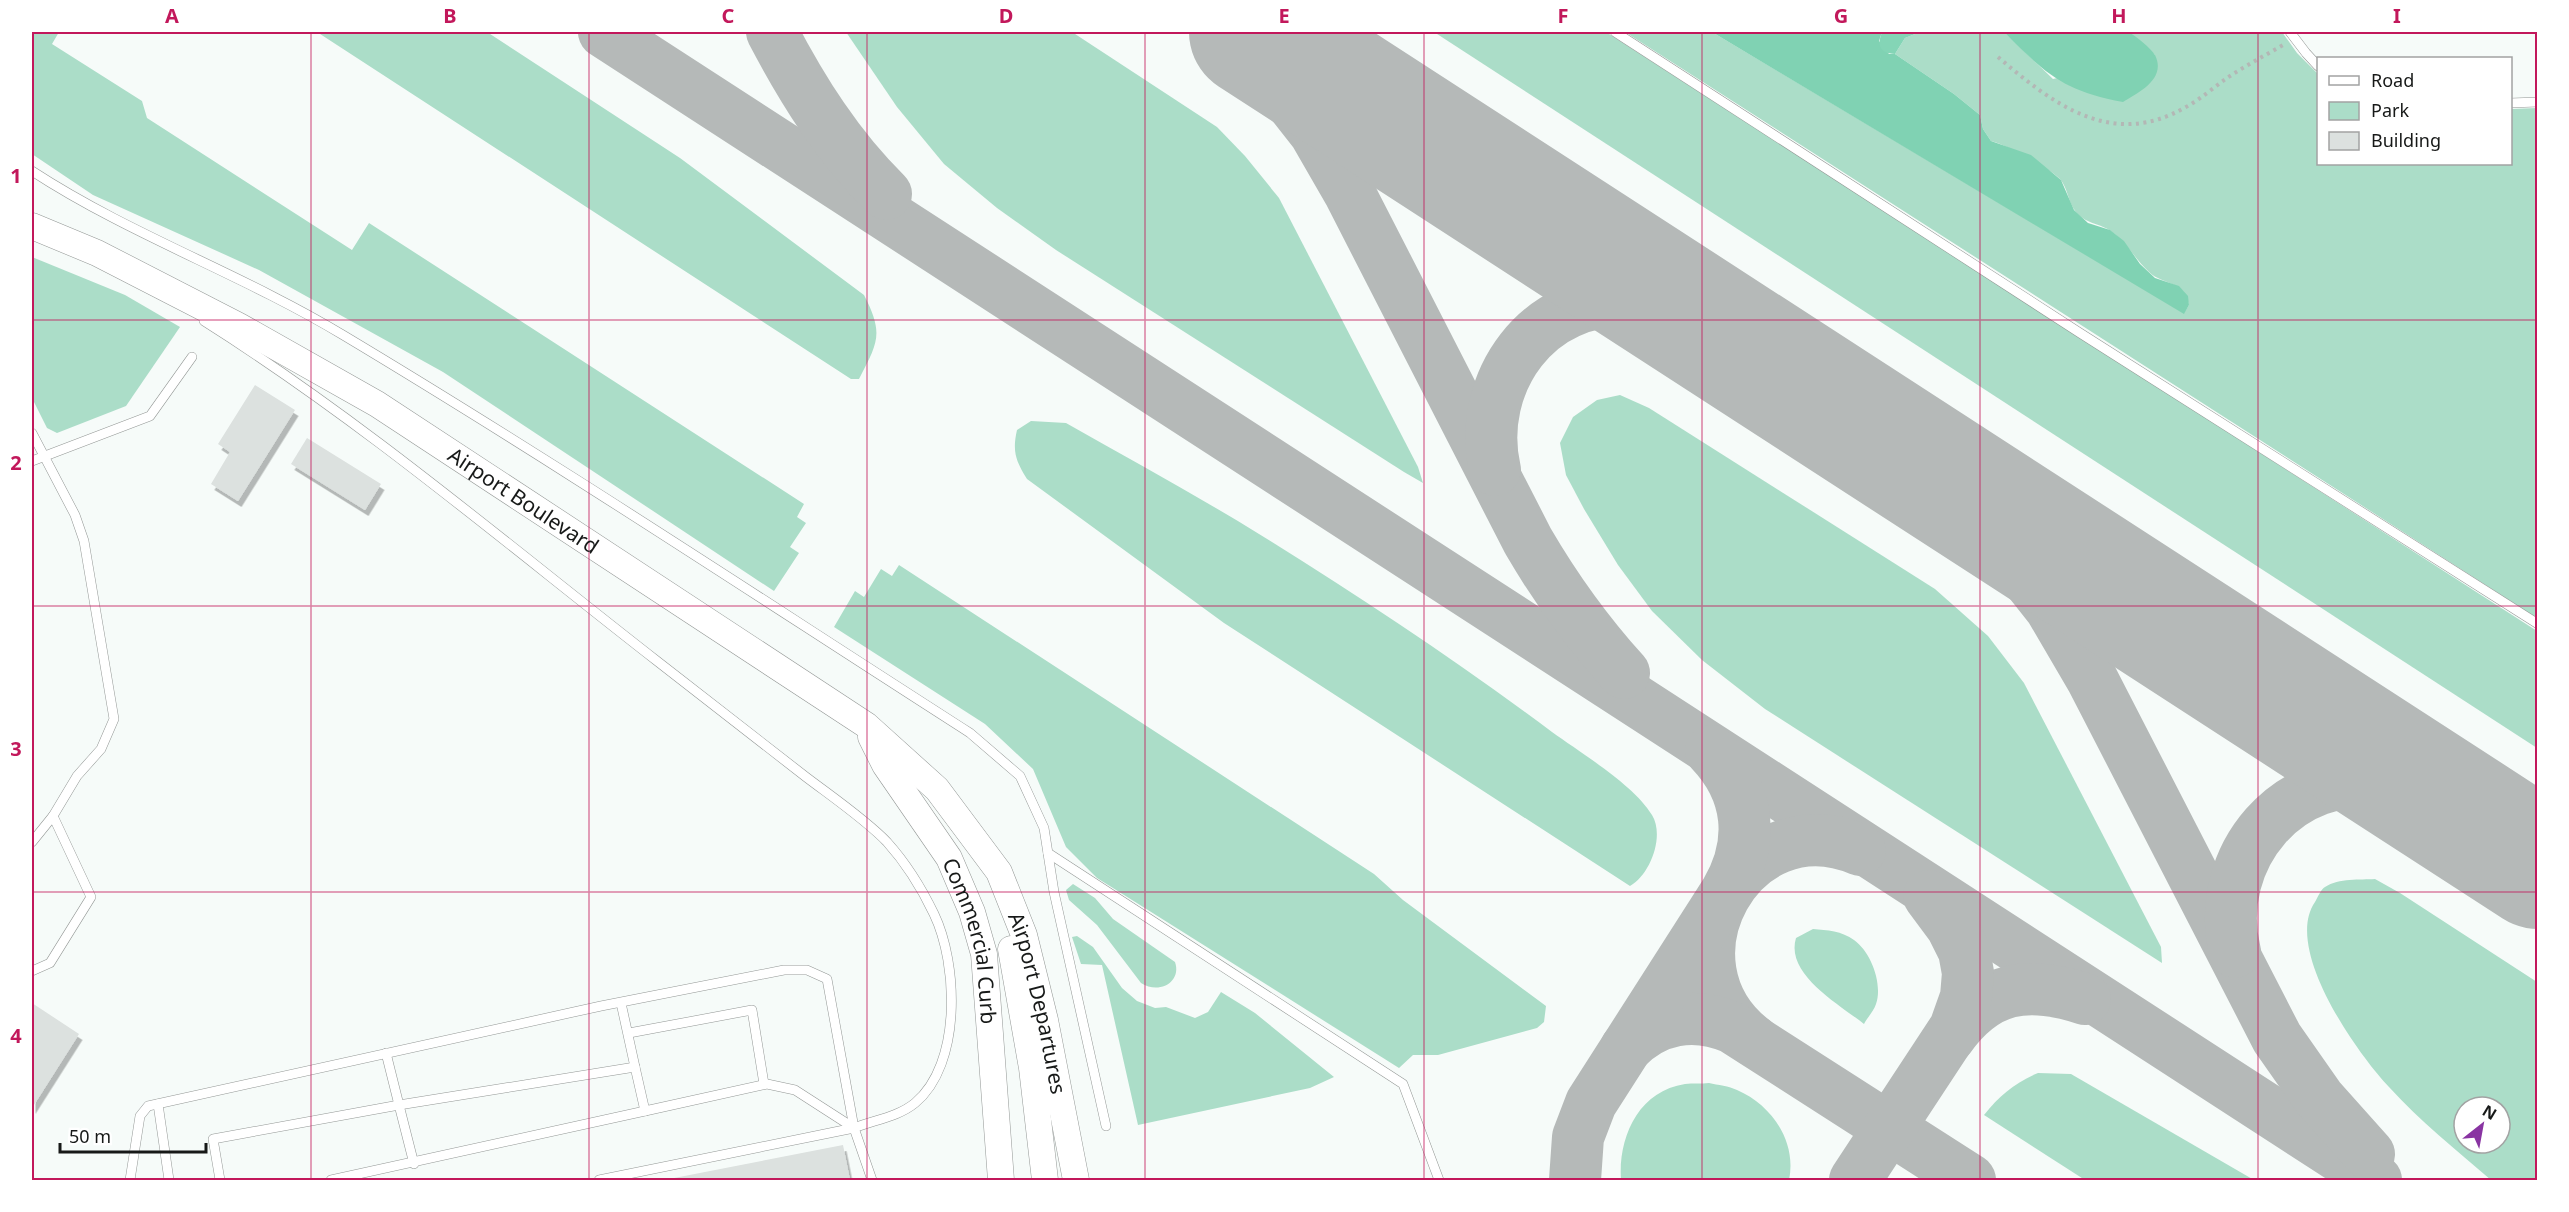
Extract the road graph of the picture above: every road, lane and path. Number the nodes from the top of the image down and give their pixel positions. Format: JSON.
{"nodes":[{"id":1,"x":1615,"y":32,"type":"edge"},
{"id":2,"x":2292,"y":35,"type":"edge"},
{"id":3,"x":1998,"y":57,"type":"dead end"},
{"id":4,"x":2317,"y":64,"type":"edge"},
{"id":5,"x":2538,"y":102,"type":"edge"},
{"id":6,"x":2512,"y":103,"type":"edge"},
{"id":7,"x":32,"y":171,"type":"edge"},
{"id":8,"x":32,"y":226,"type":"edge"},
{"id":9,"x":97,"y":253,"type":"junction"},
{"id":10,"x":192,"y":357,"type":"dead end"},
{"id":11,"x":32,"y":433,"type":"edge"},
{"id":12,"x":44,"y":456,"type":"junction"},
{"id":13,"x":32,"y":461,"type":"edge"},
{"id":14,"x":2538,"y":624,"type":"edge"},
{"id":15,"x":866,"y":725,"type":"junction"},
{"id":16,"x":52,"y":816,"type":"junction"},
{"id":17,"x":972,"y":836,"type":"junction"},
{"id":18,"x":32,"y":842,"type":"edge"},
{"id":19,"x":1048,"y":853,"type":"junction"},
{"id":20,"x":32,"y":971,"type":"edge"},
{"id":21,"x":621,"y":1003,"type":"junction"},
{"id":22,"x":629,"y":1033,"type":"junction"},
{"id":23,"x":386,"y":1053,"type":"junction"},
{"id":24,"x":634,"y":1067,"type":"junction"},
{"id":25,"x":764,"y":1084,"type":"junction"},
{"id":26,"x":158,"y":1104,"type":"junction"},
{"id":27,"x":399,"y":1105,"type":"junction"},
{"id":28,"x":645,"y":1111,"type":"junction"},
{"id":29,"x":1106,"y":1126,"type":"dead end"},
{"id":30,"x":854,"y":1128,"type":"junction"},
{"id":31,"x":414,"y":1164,"type":"junction"},
{"id":32,"x":130,"y":1180,"type":"edge"},
{"id":33,"x":169,"y":1180,"type":"edge"},
{"id":34,"x":220,"y":1180,"type":"edge"},
{"id":35,"x":330,"y":1180,"type":"edge"},
{"id":36,"x":599,"y":1180,"type":"edge"},
{"id":37,"x":872,"y":1180,"type":"edge"},
{"id":38,"x":1001,"y":1180,"type":"edge"},
{"id":39,"x":1044,"y":1180,"type":"edge"},
{"id":40,"x":1076,"y":1180,"type":"edge"},
{"id":41,"x":1439,"y":1180,"type":"edge"}],
"edges":[{"from":1,"to":14,"type":"lane"},
{"from":2,"to":3,"type":"path"},
{"from":2,"to":4,"type":"lane"},
{"from":5,"to":6,"type":"lane"},
{"from":7,"to":19,"type":"lane"},
{"from":8,"to":9,"type":"street","name":"Airport Boulevard"},
{"from":9,"to":15,"type":"street","name":"Airport Boulevard"},
{"from":9,"to":30,"type":"lane"},
{"from":10,"to":12,"type":"lane"},
{"from":11,"to":12,"type":"lane"},
{"from":12,"to":13,"type":"lane"},
{"from":12,"to":16,"type":"lane"},
{"from":15,"to":17,"type":"street","name":"Airport Boulevard"},
{"from":15,"to":38,"type":"street","name":"Commercial Curb"},
{"from":16,"to":18,"type":"lane"},
{"from":16,"to":20,"type":"lane"},
{"from":17,"to":39,"type":"street"},
{"from":17,"to":40,"type":"street","name":"Airport Departures"},
{"from":19,"to":29,"type":"lane"},
{"from":19,"to":41,"type":"lane"},
{"from":21,"to":22,"type":"lane"},
{"from":21,"to":23,"type":"lane"},
{"from":21,"to":30,"type":"lane"},
{"from":22,"to":24,"type":"lane"},
{"from":22,"to":25,"type":"lane"},
{"from":23,"to":26,"type":"lane"},
{"from":23,"to":27,"type":"lane"},
{"from":24,"to":27,"type":"lane"},
{"from":24,"to":28,"type":"lane"},
{"from":25,"to":28,"type":"lane"},
{"from":25,"to":30,"type":"lane"},
{"from":26,"to":32,"type":"lane"},
{"from":26,"to":33,"type":"lane"},
{"from":27,"to":31,"type":"lane"},
{"from":27,"to":34,"type":"lane"},
{"from":28,"to":31,"type":"lane"},
{"from":30,"to":36,"type":"lane"},
{"from":30,"to":37,"type":"lane"},
{"from":31,"to":35,"type":"lane"}]}
